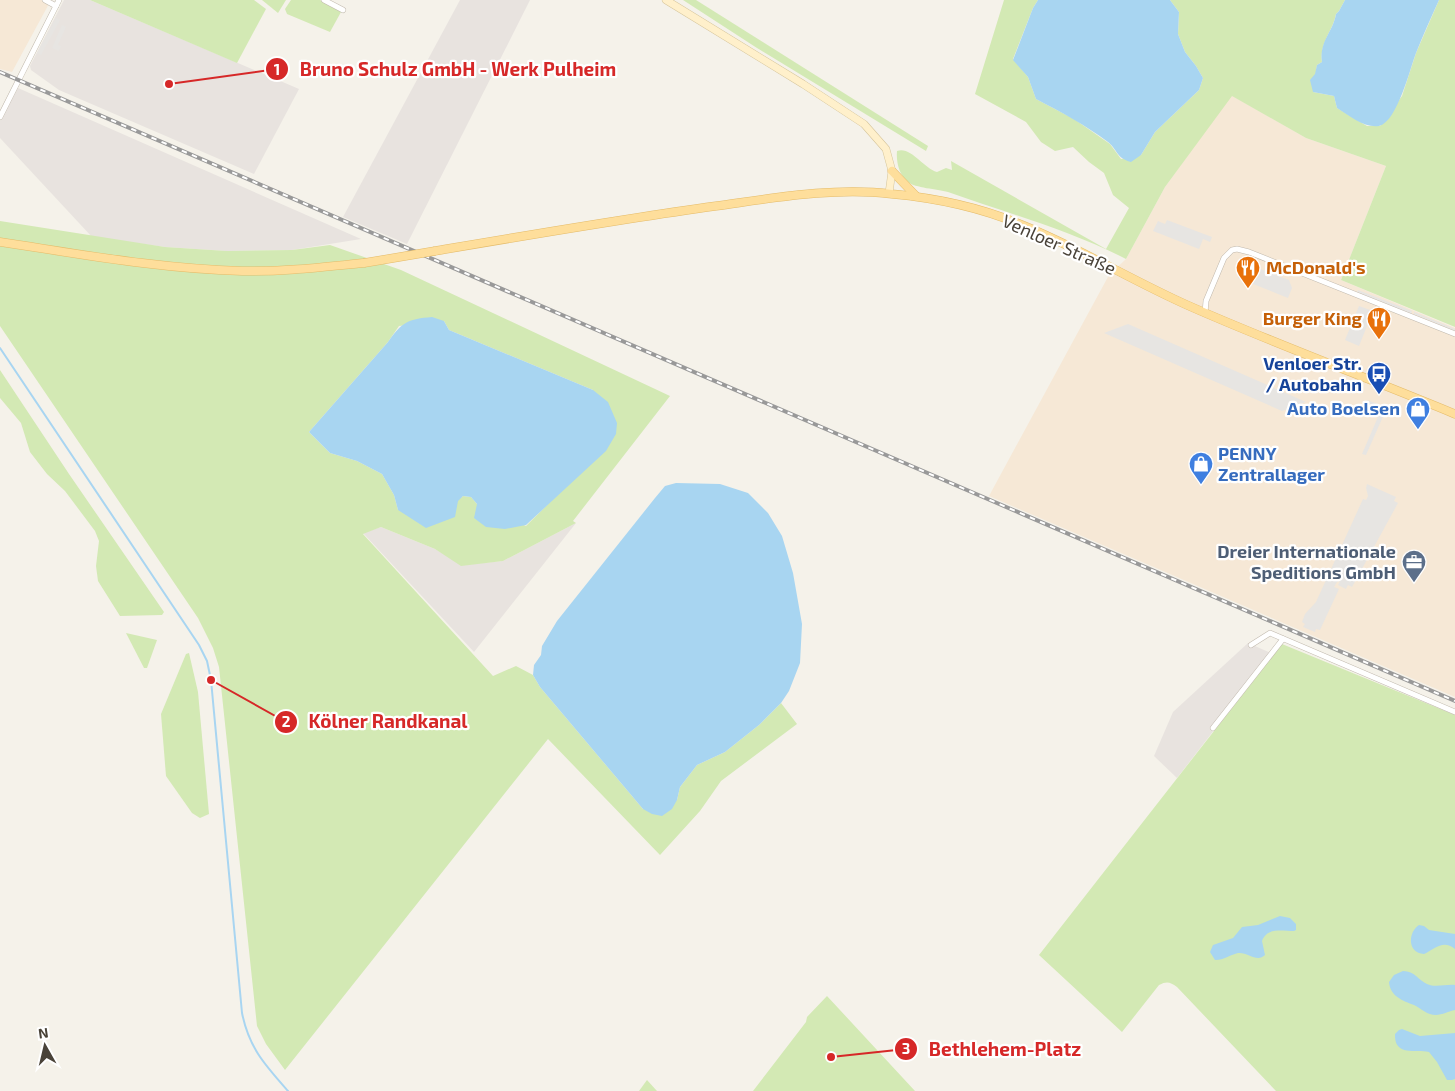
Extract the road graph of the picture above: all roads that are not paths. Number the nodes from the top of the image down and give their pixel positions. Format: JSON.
{"nodes":[{"id":1,"x":45,"y":0,"type":"edge"},
{"id":2,"x":324,"y":0,"type":"edge"},
{"id":3,"x":666,"y":0,"type":"edge"},
{"id":4,"x":57,"y":3,"type":"edge"},
{"id":5,"x":343,"y":10,"type":"dead end"},
{"id":6,"x":0,"y":117,"type":"edge"},
{"id":7,"x":892,"y":171,"type":"junction"},
{"id":8,"x":890,"y":193,"type":"junction"},
{"id":9,"x":916,"y":196,"type":"junction"},
{"id":10,"x":0,"y":242,"type":"edge"},
{"id":11,"x":1205,"y":313,"type":"junction"},
{"id":12,"x":1455,"y":334,"type":"edge"},
{"id":13,"x":1455,"y":414,"type":"edge"},
{"id":14,"x":1283,"y":639,"type":"junction"},
{"id":15,"x":1252,"y":645,"type":"dead end"},
{"id":16,"x":1455,"y":712,"type":"edge"},
{"id":17,"x":1213,"y":728,"type":"dead end"}],
"edges":[{"from":1,"to":4,"type":"street"},
{"from":2,"to":5,"type":"street"},
{"from":3,"to":7,"type":"main road"},
{"from":4,"to":6,"type":"street"},
{"from":7,"to":8,"type":"main road"},
{"from":7,"to":9,"type":"main road"},
{"from":8,"to":9,"type":"main road","name":"Venloer Straße"},
{"from":8,"to":10,"type":"main road","name":"Venloer Straße","bridge":true},
{"from":9,"to":11,"type":"main road","name":"Venloer Straße"},
{"from":11,"to":12,"type":"street"},
{"from":11,"to":13,"type":"main road","name":"Venloer Straße"},
{"from":14,"to":15,"type":"street"},
{"from":14,"to":16,"type":"street"},
{"from":14,"to":17,"type":"street"}]}
